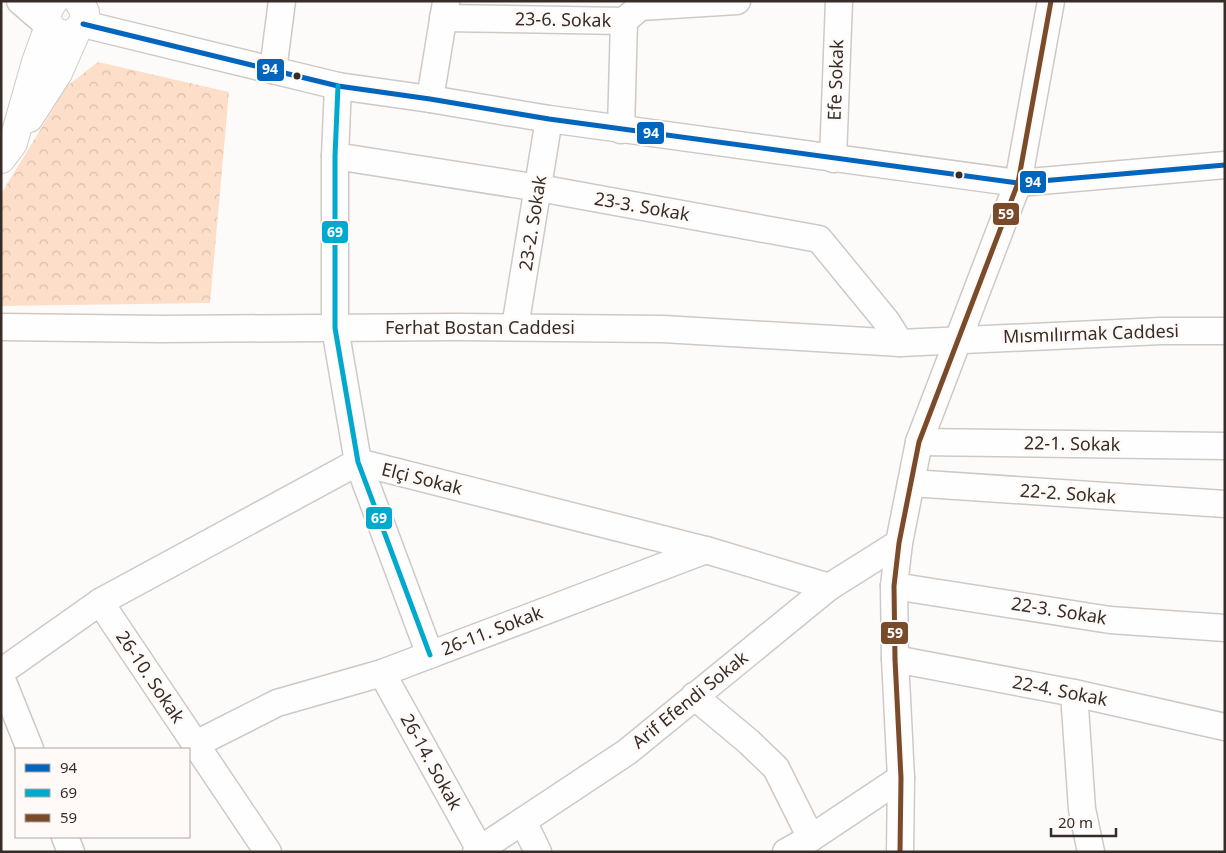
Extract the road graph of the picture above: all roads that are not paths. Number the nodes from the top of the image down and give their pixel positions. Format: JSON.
{"nodes":[{"id":1,"x":20,"y":1,"type":"edge"},
{"id":2,"x":282,"y":1,"type":"edge"},
{"id":3,"x":737,"y":1,"type":"edge"},
{"id":4,"x":839,"y":1,"type":"edge"},
{"id":5,"x":1051,"y":1,"type":"edge"},
{"id":6,"x":445,"y":10,"type":"edge"},
{"id":7,"x":634,"y":10,"type":"edge"},
{"id":8,"x":52,"y":14,"type":"edge"},
{"id":9,"x":82,"y":14,"type":"edge"},
{"id":10,"x":273,"y":70,"type":"junction"},
{"id":11,"x":338,"y":86,"type":"junction"},
{"id":12,"x":430,"y":99,"type":"junction"},
{"id":13,"x":549,"y":119,"type":"junction"},
{"id":14,"x":621,"y":130,"type":"junction"},
{"id":15,"x":7,"y":151,"type":"edge"},
{"id":16,"x":335,"y":156,"type":"junction"},
{"id":17,"x":833,"y":159,"type":"junction"},
{"id":18,"x":1225,"y":165,"type":"edge"},
{"id":19,"x":1018,"y":183,"type":"junction"},
{"id":20,"x":539,"y":188,"type":"junction"},
{"id":21,"x":1,"y":327,"type":"edge"},
{"id":22,"x":515,"y":327,"type":"junction"},
{"id":23,"x":335,"y":328,"type":"junction"},
{"id":24,"x":1225,"y":330,"type":"edge"},
{"id":25,"x":958,"y":339,"type":"junction"},
{"id":26,"x":900,"y":343,"type":"junction"},
{"id":27,"x":919,"y":442,"type":"junction"},
{"id":28,"x":1225,"y":446,"type":"edge"},
{"id":29,"x":358,"y":462,"type":"junction"},
{"id":30,"x":911,"y":483,"type":"junction"},
{"id":31,"x":1225,"y":504,"type":"edge"},
{"id":32,"x":899,"y":542,"type":"junction"},
{"id":33,"x":706,"y":550,"type":"junction"},
{"id":34,"x":894,"y":586,"type":"junction"},
{"id":35,"x":829,"y":587,"type":"junction"},
{"id":36,"x":100,"y":602,"type":"junction"},
{"id":37,"x":1225,"y":628,"type":"edge"},
{"id":38,"x":430,"y":655,"type":"junction"},
{"id":39,"x":895,"y":660,"type":"junction"},
{"id":40,"x":1,"y":672,"type":"edge"},
{"id":41,"x":382,"y":674,"type":"junction"},
{"id":42,"x":1,"y":677,"type":"edge"},
{"id":43,"x":1074,"y":693,"type":"junction"},
{"id":44,"x":694,"y":696,"type":"junction"},
{"id":45,"x":1225,"y":727,"type":"edge"},
{"id":46,"x":196,"y":744,"type":"junction"},
{"id":47,"x":30,"y":748,"type":"edge"},
{"id":48,"x":901,"y":778,"type":"junction"},
{"id":49,"x":523,"y":822,"type":"junction"},
{"id":50,"x":65,"y":838,"type":"edge"},
{"id":51,"x":811,"y":838,"type":"junction"},
{"id":52,"x":478,"y":851,"type":"edge"},
{"id":53,"x":70,"y":852,"type":"edge"},
{"id":54,"x":268,"y":852,"type":"edge"},
{"id":55,"x":538,"y":852,"type":"edge"},
{"id":56,"x":786,"y":852,"type":"edge"},
{"id":57,"x":900,"y":852,"type":"edge"},
{"id":58,"x":1092,"y":852,"type":"edge"}],
"edges":[{"from":1,"to":8,"type":"street"},
{"from":2,"to":10,"type":"street"},
{"from":3,"to":7,"type":"street","name":"23-6. Sokak"},
{"from":4,"to":17,"type":"street","name":"Efe Sokak"},
{"from":5,"to":19,"type":"street"},
{"from":6,"to":7,"type":"street","name":"23-6. Sokak"},
{"from":6,"to":12,"type":"street"},
{"from":7,"to":14,"type":"street"},
{"from":8,"to":9,"type":"main road"},
{"from":8,"to":15,"type":"main road"},
{"from":9,"to":10,"type":"street"},
{"from":9,"to":15,"type":"main road"},
{"from":10,"to":11,"type":"street"},
{"from":11,"to":12,"type":"street"},
{"from":11,"to":16,"type":"street"},
{"from":12,"to":13,"type":"street"},
{"from":13,"to":14,"type":"street"},
{"from":13,"to":20,"type":"street","name":"23-2. Sokak"},
{"from":14,"to":17,"type":"street"},
{"from":16,"to":20,"type":"street","name":"23-3. Sokak"},
{"from":16,"to":23,"type":"street"},
{"from":17,"to":19,"type":"street"},
{"from":18,"to":19,"type":"street"},
{"from":19,"to":25,"type":"street"},
{"from":20,"to":22,"type":"street","name":"23-2. Sokak"},
{"from":20,"to":26,"type":"street","name":"23-3. Sokak"},
{"from":21,"to":23,"type":"street","name":"Ferhat Bostan Caddesi"},
{"from":22,"to":23,"type":"street","name":"Ferhat Bostan Caddesi"},
{"from":22,"to":26,"type":"street","name":"Ferhat Bostan Caddesi"},
{"from":23,"to":29,"type":"street"},
{"from":24,"to":25,"type":"street","name":"Mısmılırmak Caddesi"},
{"from":25,"to":26,"type":"street","name":"Ferhat Bostan Caddesi"},
{"from":25,"to":27,"type":"street"},
{"from":27,"to":28,"type":"street","name":"22-1. Sokak"},
{"from":27,"to":30,"type":"street"},
{"from":29,"to":33,"type":"street","name":"Elçi Sokak"},
{"from":29,"to":36,"type":"street","name":"Elçi Sokak"},
{"from":29,"to":38,"type":"street"},
{"from":30,"to":31,"type":"street","name":"22-2. Sokak"},
{"from":30,"to":32,"type":"street"},
{"from":32,"to":34,"type":"street"},
{"from":32,"to":35,"type":"street","name":"Arif Efendi Sokak"},
{"from":33,"to":35,"type":"street","name":"Elçi Sokak"},
{"from":33,"to":38,"type":"street","name":"26-11. Sokak"},
{"from":34,"to":37,"type":"street","name":"22-3. Sokak"},
{"from":34,"to":39,"type":"street"},
{"from":35,"to":44,"type":"street","name":"Arif Efendi Sokak"},
{"from":36,"to":40,"type":"street","name":"Elçi Sokak"},
{"from":36,"to":46,"type":"street","name":"26-10. Sokak"},
{"from":38,"to":41,"type":"street","name":"26-11. Sokak"},
{"from":39,"to":43,"type":"street","name":"22-4. Sokak"},
{"from":39,"to":48,"type":"street"},
{"from":41,"to":46,"type":"street","name":"26-11. Sokak"},
{"from":41,"to":52,"type":"street","name":"26-14. Sokak"},
{"from":42,"to":47,"type":"street"},
{"from":43,"to":45,"type":"street","name":"22-4. Sokak"},
{"from":43,"to":58,"type":"street"},
{"from":44,"to":49,"type":"street","name":"Arif Efendi Sokak"},
{"from":44,"to":51,"type":"street"},
{"from":46,"to":54,"type":"street","name":"26-10. Sokak"},
{"from":48,"to":51,"type":"street"},
{"from":48,"to":57,"type":"street"},
{"from":49,"to":52,"type":"street","name":"Arif Efendi Sokak"},
{"from":49,"to":55,"type":"street"},
{"from":50,"to":53,"type":"street"},
{"from":51,"to":56,"type":"street"}]}
